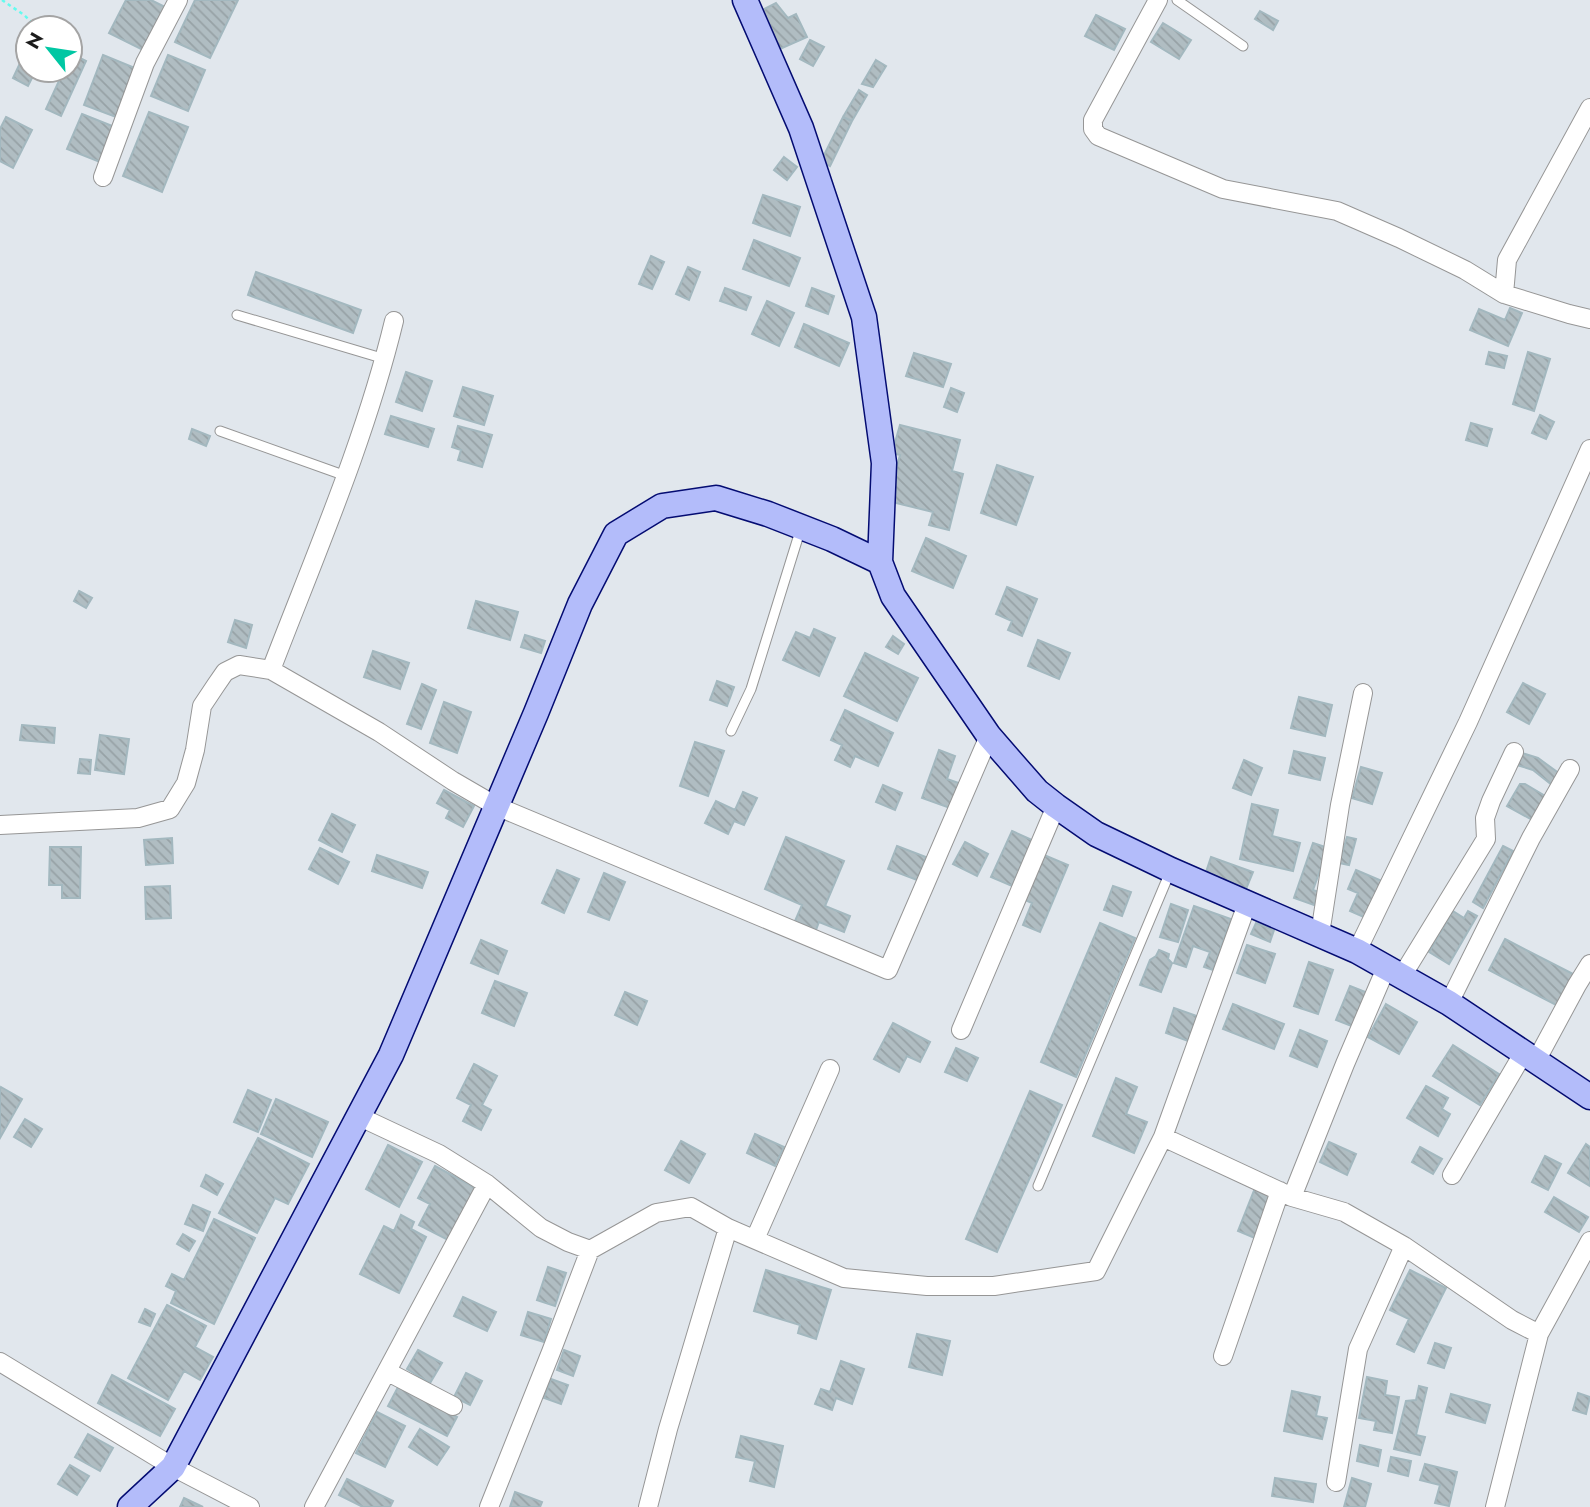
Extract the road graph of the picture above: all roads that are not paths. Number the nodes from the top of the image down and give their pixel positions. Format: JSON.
{"nodes":[{"id":1,"x":178,"y":0,"type":"edge"},
{"id":2,"x":745,"y":0,"type":"edge"},
{"id":3,"x":1158,"y":0,"type":"edge"},
{"id":4,"x":1177,"y":0,"type":"edge"},
{"id":5,"x":1243,"y":46,"type":"dead end"},
{"id":6,"x":1590,"y":108,"type":"edge"},
{"id":7,"x":103,"y":177,"type":"dead end"},
{"id":8,"x":1504,"y":294,"type":"junction"},
{"id":9,"x":237,"y":315,"type":"dead end"},
{"id":10,"x":1590,"y":319,"type":"edge"},
{"id":11,"x":394,"y":321,"type":"dead end"},
{"id":12,"x":385,"y":359,"type":"junction"},
{"id":13,"x":220,"y":431,"type":"dead end"},
{"id":14,"x":1590,"y":449,"type":"edge"},
{"id":15,"x":346,"y":476,"type":"junction"},
{"id":16,"x":802,"y":527,"type":"junction"},
{"id":17,"x":880,"y":562,"type":"junction"},
{"id":18,"x":271,"y":670,"type":"junction"},
{"id":19,"x":1363,"y":693,"type":"dead end"},
{"id":20,"x":731,"y":731,"type":"dead end"},
{"id":21,"x":989,"y":736,"type":"junction"},
{"id":22,"x":1514,"y":752,"type":"dead end"},
{"id":23,"x":1570,"y":769,"type":"dead end"},
{"id":24,"x":496,"y":806,"type":"junction"},
{"id":25,"x":1056,"y":806,"type":"junction"},
{"id":26,"x":0,"y":825,"type":"edge"},
{"id":27,"x":1171,"y":870,"type":"junction"},
{"id":28,"x":1247,"y":904,"type":"junction"},
{"id":29,"x":1320,"y":934,"type":"junction"},
{"id":30,"x":1357,"y":951,"type":"junction"},
{"id":31,"x":1590,"y":964,"type":"edge"},
{"id":32,"x":1394,"y":972,"type":"junction"},
{"id":33,"x":1449,"y":1003,"type":"junction"},
{"id":34,"x":961,"y":1030,"type":"dead end"},
{"id":35,"x":1530,"y":1056,"type":"junction"},
{"id":36,"x":830,"y":1069,"type":"dead end"},
{"id":37,"x":1590,"y":1097,"type":"edge"},
{"id":38,"x":358,"y":1116,"type":"junction"},
{"id":39,"x":1163,"y":1138,"type":"junction"},
{"id":40,"x":1452,"y":1175,"type":"dead end"},
{"id":41,"x":487,"y":1184,"type":"junction"},
{"id":42,"x":1038,"y":1186,"type":"dead end"},
{"id":43,"x":1286,"y":1194,"type":"junction"},
{"id":44,"x":728,"y":1228,"type":"junction"},
{"id":45,"x":755,"y":1239,"type":"junction"},
{"id":46,"x":1590,"y":1241,"type":"edge"},
{"id":47,"x":1404,"y":1246,"type":"junction"},
{"id":48,"x":590,"y":1250,"type":"junction"},
{"id":49,"x":1539,"y":1334,"type":"junction"},
{"id":50,"x":1223,"y":1356,"type":"dead end"},
{"id":51,"x":0,"y":1362,"type":"edge"},
{"id":52,"x":388,"y":1372,"type":"junction"},
{"id":53,"x":453,"y":1406,"type":"dead end"},
{"id":54,"x":173,"y":1467,"type":"junction"},
{"id":55,"x":1336,"y":1482,"type":"dead end"},
{"id":56,"x":242,"y":1505,"type":"edge"},
{"id":57,"x":130,"y":1507,"type":"edge"},
{"id":58,"x":314,"y":1507,"type":"edge"},
{"id":59,"x":489,"y":1507,"type":"edge"},
{"id":60,"x":648,"y":1507,"type":"edge"},
{"id":61,"x":1495,"y":1507,"type":"edge"}],
"edges":[{"from":1,"to":7,"type":"street"},
{"from":2,"to":17,"type":"street"},
{"from":3,"to":8,"type":"street"},
{"from":4,"to":5,"type":"lane"},
{"from":6,"to":8,"type":"street"},
{"from":8,"to":10,"type":"street"},
{"from":9,"to":12,"type":"lane"},
{"from":11,"to":12,"type":"street"},
{"from":12,"to":15,"type":"street"},
{"from":13,"to":15,"type":"lane"},
{"from":14,"to":30,"type":"street"},
{"from":15,"to":18,"type":"street"},
{"from":16,"to":17,"type":"street"},
{"from":16,"to":20,"type":"lane"},
{"from":16,"to":24,"type":"street"},
{"from":17,"to":21,"type":"street"},
{"from":18,"to":24,"type":"street"},
{"from":18,"to":26,"type":"street"},
{"from":19,"to":29,"type":"street"},
{"from":21,"to":24,"type":"street"},
{"from":21,"to":25,"type":"street"},
{"from":22,"to":32,"type":"street"},
{"from":23,"to":33,"type":"street"},
{"from":24,"to":38,"type":"street"},
{"from":25,"to":27,"type":"street"},
{"from":25,"to":34,"type":"street"},
{"from":27,"to":28,"type":"street"},
{"from":27,"to":42,"type":"lane"},
{"from":28,"to":29,"type":"street"},
{"from":28,"to":39,"type":"street"},
{"from":29,"to":30,"type":"street"},
{"from":30,"to":32,"type":"street"},
{"from":31,"to":35,"type":"street"},
{"from":32,"to":33,"type":"street"},
{"from":32,"to":43,"type":"street"},
{"from":33,"to":35,"type":"street"},
{"from":35,"to":37,"type":"street"},
{"from":35,"to":40,"type":"street"},
{"from":36,"to":45,"type":"street"},
{"from":38,"to":41,"type":"street"},
{"from":38,"to":54,"type":"street"},
{"from":39,"to":43,"type":"street"},
{"from":39,"to":45,"type":"street"},
{"from":41,"to":48,"type":"street"},
{"from":41,"to":52,"type":"street"},
{"from":43,"to":47,"type":"street"},
{"from":43,"to":50,"type":"street"},
{"from":44,"to":45,"type":"street"},
{"from":44,"to":48,"type":"street"},
{"from":44,"to":60,"type":"street"},
{"from":46,"to":49,"type":"street"},
{"from":47,"to":49,"type":"street"},
{"from":47,"to":55,"type":"street"},
{"from":48,"to":59,"type":"street"},
{"from":49,"to":61,"type":"street"},
{"from":51,"to":54,"type":"street"},
{"from":52,"to":53,"type":"street"},
{"from":52,"to":58,"type":"street"},
{"from":54,"to":56,"type":"street"},
{"from":54,"to":57,"type":"street"}]}
